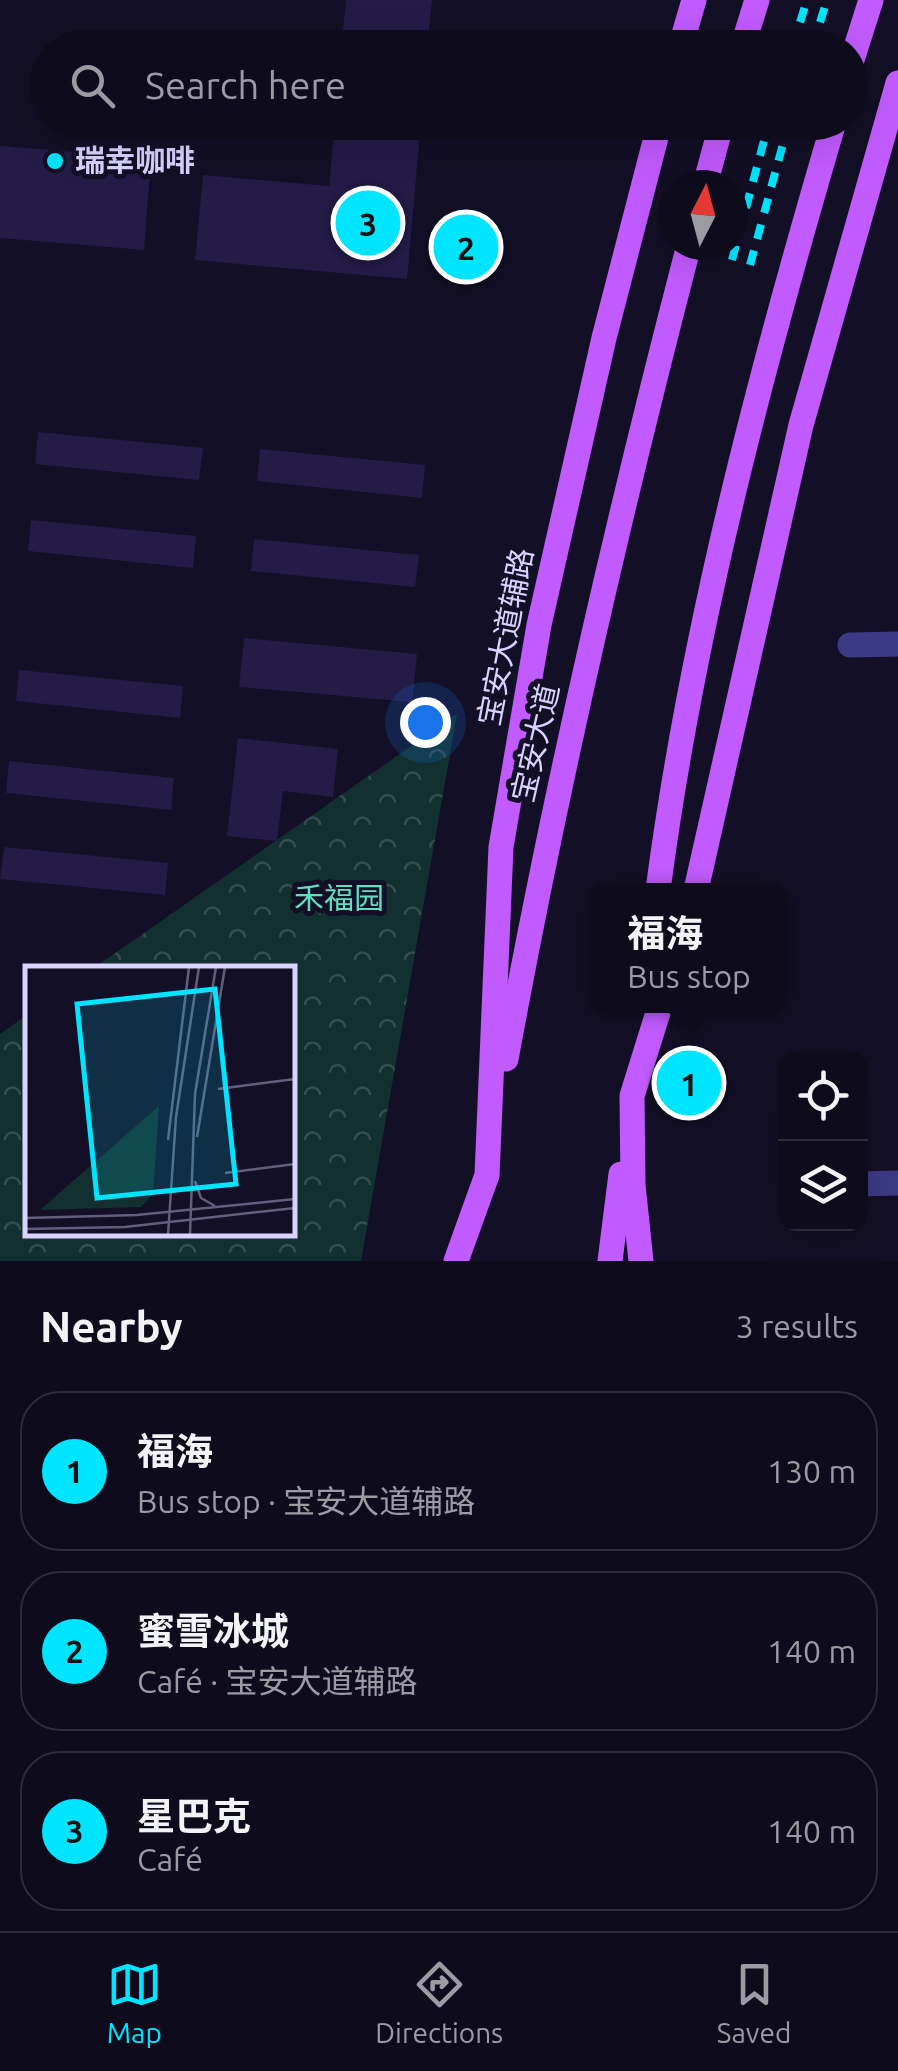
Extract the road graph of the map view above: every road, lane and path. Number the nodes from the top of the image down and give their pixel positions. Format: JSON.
{"nodes":[{"id":1,"x":694,"y":0,"type":"edge"},
{"id":2,"x":756,"y":0,"type":"edge"},
{"id":3,"x":871,"y":0,"type":"edge"},
{"id":4,"x":685,"y":30,"type":"edge"},
{"id":5,"x":747,"y":30,"type":"edge"},
{"id":6,"x":861,"y":30,"type":"edge"},
{"id":7,"x":898,"y":83,"type":"edge"},
{"id":8,"x":655,"y":140,"type":"edge"},
{"id":9,"x":717,"y":140,"type":"edge"},
{"id":10,"x":829,"y":140,"type":"edge"},
{"id":11,"x":708,"y":170,"type":"edge"},
{"id":12,"x":685,"y":260,"type":"edge"},
{"id":13,"x":898,"y":644,"type":"edge"},
{"id":14,"x":850,"y":645,"type":"dead end"},
{"id":15,"x":659,"y":883,"type":"edge"},
{"id":16,"x":698,"y":883,"type":"edge"},
{"id":17,"x":643,"y":1013,"type":"edge"},
{"id":18,"x":658,"y":1013,"type":"edge"},
{"id":19,"x":632,"y":1096,"type":"junction"},
{"id":20,"x":487,"y":1175,"type":"junction"},
{"id":21,"x":898,"y":1183,"type":"edge"},
{"id":22,"x":868,"y":1184,"type":"edge"},
{"id":23,"x":456,"y":1261,"type":"edge"},
{"id":24,"x":473,"y":1261,"type":"edge"},
{"id":25,"x":610,"y":1261,"type":"edge"},
{"id":26,"x":641,"y":1261,"type":"edge"}],
"edges":[{"from":1,"to":4,"type":"main road"},
{"from":2,"to":5,"type":"main road"},
{"from":3,"to":6,"type":"main road"},
{"from":7,"to":16,"type":"main road"},
{"from":8,"to":20,"type":"main road","name":"宝安大道辅路"},
{"from":9,"to":11,"type":"main road"},
{"from":10,"to":15,"type":"main road"},
{"from":12,"to":20,"type":"main road","name":"宝安大道"},
{"from":13,"to":14,"type":"street"},
{"from":17,"to":19,"type":"main road"},
{"from":18,"to":19,"type":"main road"},
{"from":19,"to":25,"type":"main road"},
{"from":19,"to":26,"type":"main road"},
{"from":20,"to":23,"type":"main road"},
{"from":20,"to":24,"type":"main road","name":"宝安大道"},
{"from":21,"to":22,"type":"street"}]}
